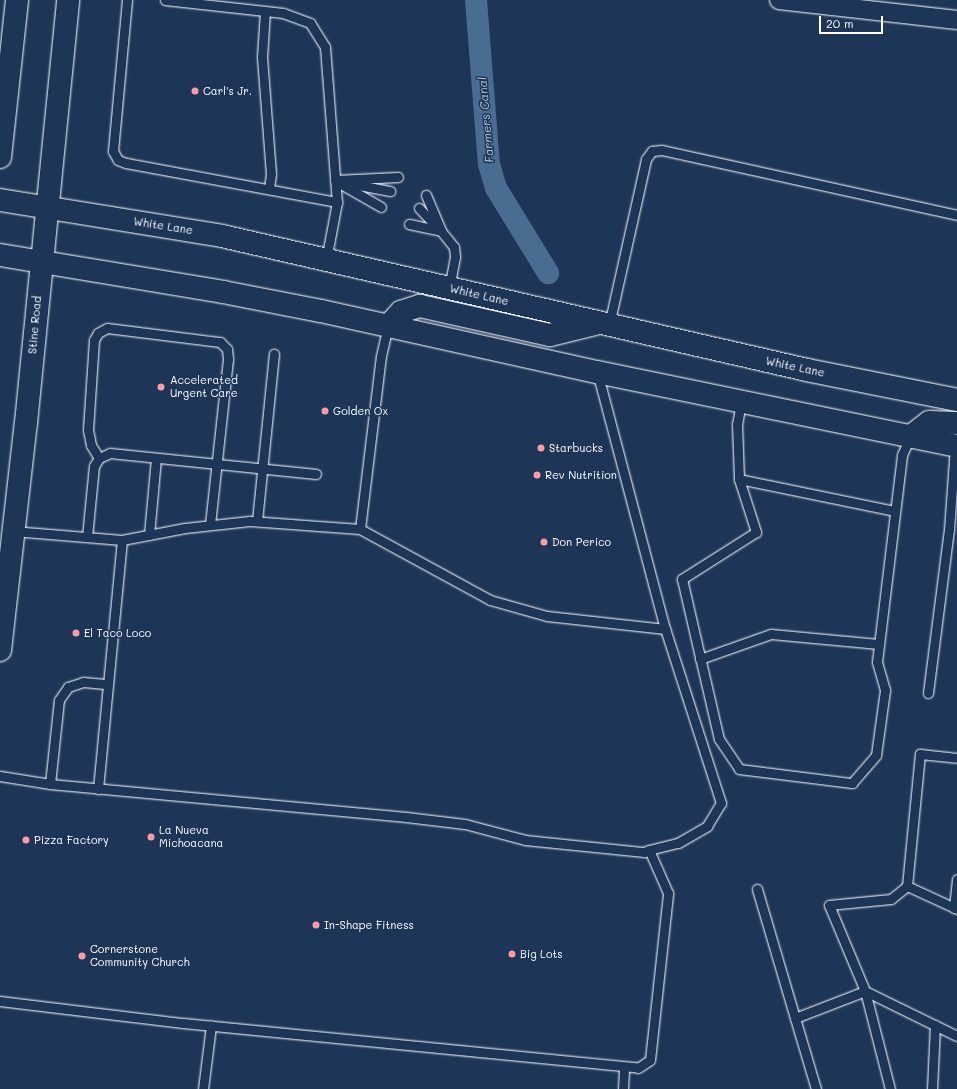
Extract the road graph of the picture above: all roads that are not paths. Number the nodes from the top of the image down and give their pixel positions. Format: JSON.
{"nodes":[{"id":1,"x":17,"y":0,"type":"edge"},
{"id":2,"x":68,"y":0,"type":"edge"},
{"id":3,"x":127,"y":0,"type":"edge"},
{"id":4,"x":165,"y":0,"type":"edge"},
{"id":5,"x":779,"y":0,"type":"edge"},
{"id":6,"x":265,"y":11,"type":"junction"},
{"id":7,"x":957,"y":20,"type":"edge"},
{"id":8,"x":0,"y":157,"type":"edge"},
{"id":9,"x":398,"y":177,"type":"dead end"},
{"id":10,"x":335,"y":180,"type":"junction"},
{"id":11,"x":269,"y":189,"type":"junction"},
{"id":12,"x":390,"y":191,"type":"dead end"},
{"id":13,"x":426,"y":195,"type":"dead end"},
{"id":14,"x":0,"y":200,"type":"edge"},
{"id":15,"x":336,"y":202,"type":"junction"},
{"id":16,"x":46,"y":207,"type":"junction"},
{"id":17,"x":380,"y":207,"type":"dead end"},
{"id":18,"x":418,"y":208,"type":"dead end"},
{"id":19,"x":957,"y":215,"type":"edge"},
{"id":20,"x":409,"y":224,"type":"dead end"},
{"id":21,"x":441,"y":231,"type":"junction"},
{"id":22,"x":0,"y":255,"type":"edge"},
{"id":23,"x":326,"y":260,"type":"junction"},
{"id":24,"x":41,"y":261,"type":"junction"},
{"id":25,"x":449,"y":288,"type":"junction"},
{"id":26,"x":605,"y":324,"type":"junction"},
{"id":27,"x":388,"y":326,"type":"junction"},
{"id":28,"x":274,"y":354,"type":"dead end"},
{"id":29,"x":597,"y":372,"type":"junction"},
{"id":30,"x":957,"y":400,"type":"edge"},
{"id":31,"x":741,"y":401,"type":"junction"},
{"id":32,"x":957,"y":423,"type":"edge"},
{"id":33,"x":910,"y":437,"type":"junction"},
{"id":34,"x":956,"y":446,"type":"edge"},
{"id":35,"x":99,"y":458,"type":"junction"},
{"id":36,"x":156,"y":458,"type":"junction"},
{"id":37,"x":216,"y":464,"type":"junction"},
{"id":38,"x":262,"y":469,"type":"junction"},
{"id":39,"x":316,"y":474,"type":"dead end"},
{"id":40,"x":739,"y":479,"type":"junction"},
{"id":41,"x":895,"y":511,"type":"junction"},
{"id":42,"x":257,"y":521,"type":"junction"},
{"id":43,"x":210,"y":525,"type":"junction"},
{"id":44,"x":360,"y":529,"type":"junction"},
{"id":45,"x":13,"y":531,"type":"junction"},
{"id":46,"x":149,"y":535,"type":"junction"},
{"id":47,"x":87,"y":537,"type":"junction"},
{"id":48,"x":122,"y":540,"type":"junction"},
{"id":49,"x":665,"y":629,"type":"junction"},
{"id":50,"x":879,"y":644,"type":"junction"},
{"id":51,"x":0,"y":650,"type":"edge"},
{"id":52,"x":700,"y":659,"type":"junction"},
{"id":53,"x":108,"y":684,"type":"junction"},
{"id":54,"x":928,"y":693,"type":"dead end"},
{"id":55,"x":957,"y":758,"type":"edge"},
{"id":56,"x":0,"y":776,"type":"edge"},
{"id":57,"x":50,"y":784,"type":"junction"},
{"id":58,"x":98,"y":789,"type":"junction"},
{"id":59,"x":649,"y":850,"type":"junction"},
{"id":60,"x":957,"y":879,"type":"edge"},
{"id":61,"x":907,"y":886,"type":"junction"},
{"id":62,"x":757,"y":889,"type":"dead end"},
{"id":63,"x":956,"y":908,"type":"edge"},
{"id":64,"x":865,"y":991,"type":"junction"},
{"id":65,"x":0,"y":1001,"type":"edge"},
{"id":66,"x":795,"y":1018,"type":"junction"},
{"id":67,"x":935,"y":1025,"type":"junction"},
{"id":68,"x":211,"y":1026,"type":"junction"},
{"id":69,"x":957,"y":1036,"type":"edge"},
{"id":70,"x":624,"y":1067,"type":"junction"},
{"id":71,"x":816,"y":1088,"type":"edge"},
{"id":72,"x":203,"y":1089,"type":"edge"},
{"id":73,"x":623,"y":1089,"type":"edge"},
{"id":74,"x":890,"y":1089,"type":"edge"},
{"id":75,"x":932,"y":1089,"type":"edge"}],
"edges":[{"from":1,"to":8,"type":"main road"},
{"from":2,"to":16,"type":"main road","name":"Stine Road"},
{"from":3,"to":11,"type":"lane"},
{"from":4,"to":6,"type":"lane"},
{"from":5,"to":7,"type":"street"},
{"from":6,"to":10,"type":"lane"},
{"from":6,"to":11,"type":"lane"},
{"from":9,"to":10,"type":"lane"},
{"from":10,"to":12,"type":"lane"},
{"from":10,"to":15,"type":"lane"},
{"from":10,"to":17,"type":"lane"},
{"from":11,"to":15,"type":"lane"},
{"from":13,"to":21,"type":"lane"},
{"from":14,"to":16,"type":"main road","name":"White Lane"},
{"from":15,"to":23,"type":"lane"},
{"from":16,"to":23,"type":"main road","name":"White Lane"},
{"from":16,"to":24,"type":"main road","name":"Stine Road"},
{"from":18,"to":21,"type":"lane"},
{"from":19,"to":26,"type":"lane"},
{"from":20,"to":21,"type":"lane"},
{"from":21,"to":25,"type":"lane"},
{"from":22,"to":24,"type":"main road"},
{"from":23,"to":25,"type":"main road","name":"White Lane"},
{"from":24,"to":27,"type":"main road"},
{"from":24,"to":45,"type":"main road","name":"Stine Road"},
{"from":25,"to":26,"type":"main road","name":"White Lane"},
{"from":26,"to":27,"type":"main road"},
{"from":26,"to":30,"type":"main road","name":"White Lane"},
{"from":27,"to":29,"type":"main road"},
{"from":27,"to":44,"type":"lane"},
{"from":28,"to":38,"type":"lane"},
{"from":29,"to":31,"type":"main road"},
{"from":29,"to":49,"type":"lane"},
{"from":31,"to":33,"type":"main road"},
{"from":31,"to":40,"type":"lane"},
{"from":32,"to":33,"type":"main road"},
{"from":33,"to":34,"type":"main road"},
{"from":33,"to":41,"type":"lane"},
{"from":34,"to":54,"type":"lane"},
{"from":35,"to":36,"type":"lane"},
{"from":35,"to":37,"type":"lane"},
{"from":35,"to":47,"type":"lane"},
{"from":36,"to":37,"type":"lane"},
{"from":36,"to":46,"type":"lane"},
{"from":37,"to":38,"type":"lane"},
{"from":37,"to":43,"type":"lane"},
{"from":38,"to":39,"type":"lane"},
{"from":38,"to":42,"type":"lane"},
{"from":40,"to":41,"type":"lane"},
{"from":40,"to":52,"type":"lane"},
{"from":41,"to":50,"type":"lane"},
{"from":42,"to":43,"type":"lane"},
{"from":42,"to":44,"type":"lane"},
{"from":43,"to":46,"type":"lane"},
{"from":44,"to":49,"type":"lane"},
{"from":45,"to":47,"type":"lane"},
{"from":45,"to":51,"type":"main road","name":"Stine Road"},
{"from":46,"to":48,"type":"lane"},
{"from":47,"to":48,"type":"lane"},
{"from":48,"to":53,"type":"lane"},
{"from":49,"to":59,"type":"lane"},
{"from":50,"to":52,"type":"lane"},
{"from":50,"to":52,"type":"lane"},
{"from":53,"to":57,"type":"lane"},
{"from":53,"to":58,"type":"lane"},
{"from":55,"to":61,"type":"lane"},
{"from":56,"to":57,"type":"lane"},
{"from":57,"to":58,"type":"lane"},
{"from":58,"to":59,"type":"lane"},
{"from":59,"to":70,"type":"lane"},
{"from":60,"to":63,"type":"lane"},
{"from":61,"to":63,"type":"lane"},
{"from":61,"to":64,"type":"lane"},
{"from":62,"to":66,"type":"lane"},
{"from":64,"to":66,"type":"lane"},
{"from":64,"to":67,"type":"lane"},
{"from":64,"to":74,"type":"lane"},
{"from":65,"to":68,"type":"lane"},
{"from":66,"to":71,"type":"lane"},
{"from":67,"to":69,"type":"lane"},
{"from":67,"to":75,"type":"lane"},
{"from":68,"to":70,"type":"lane"},
{"from":68,"to":72,"type":"lane"},
{"from":70,"to":73,"type":"lane"}]}
